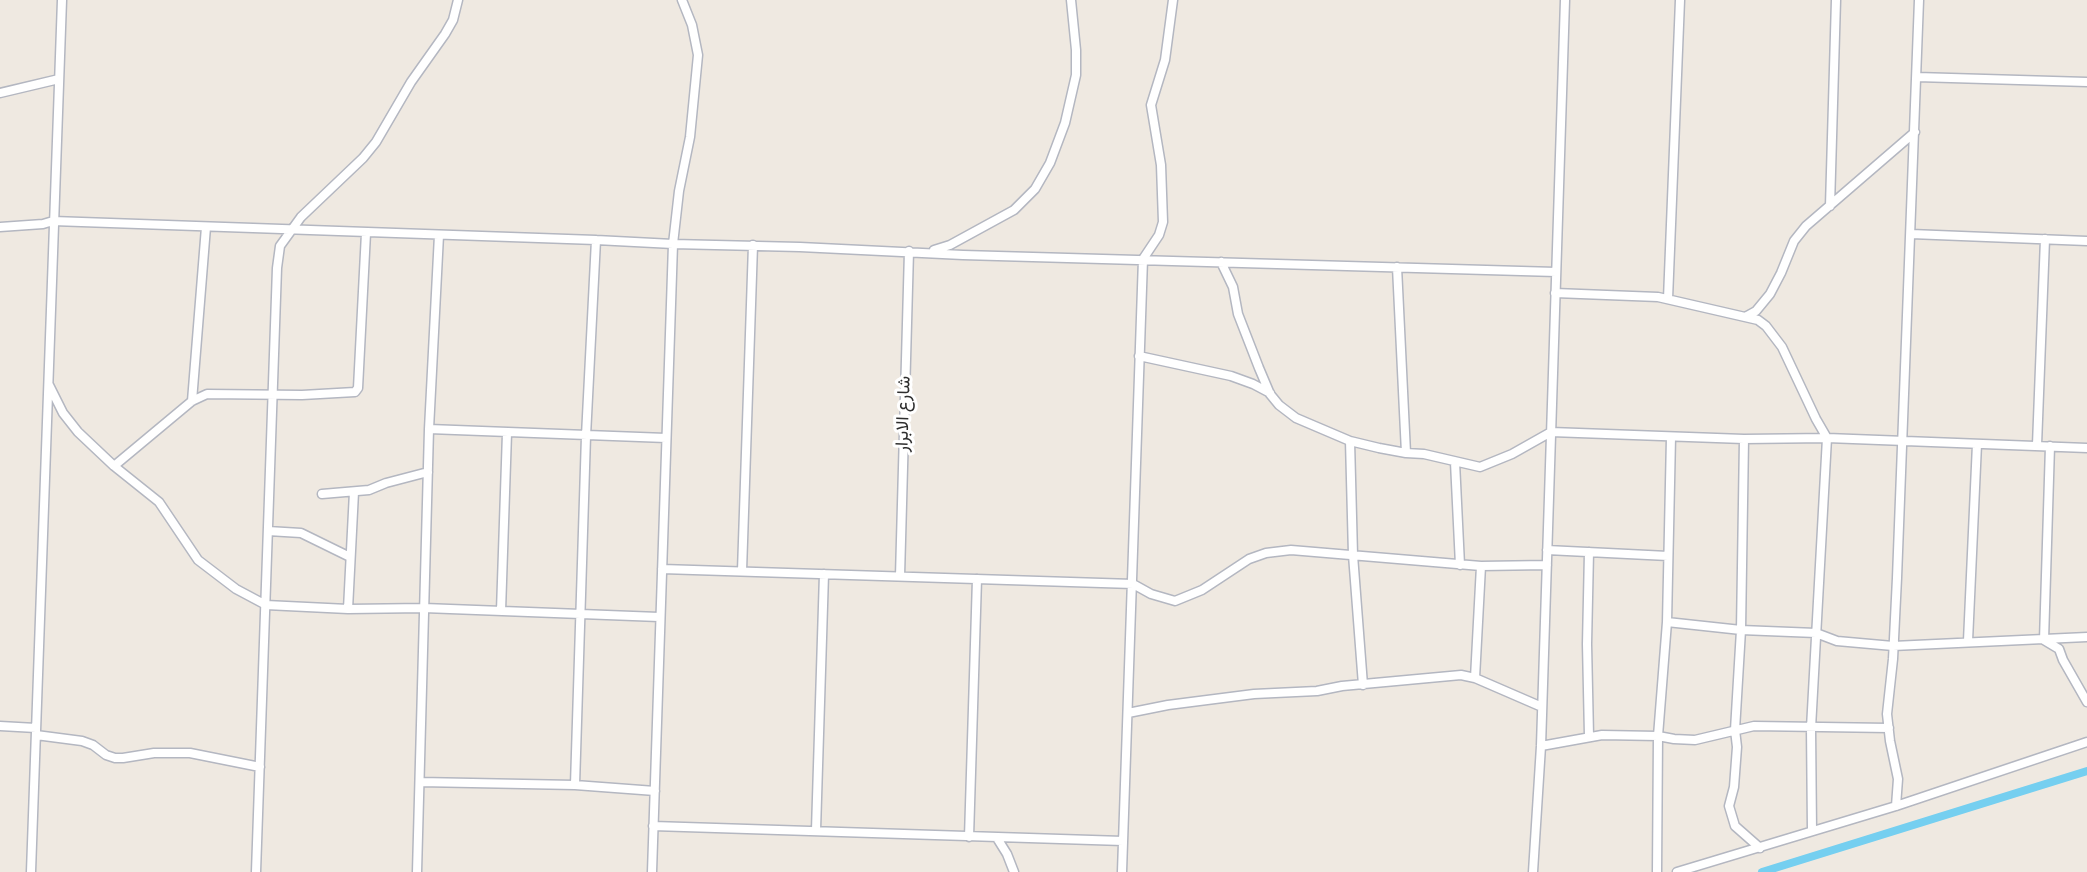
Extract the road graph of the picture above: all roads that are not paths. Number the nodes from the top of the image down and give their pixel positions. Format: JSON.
{"nodes":[{"id":1,"x":62,"y":0,"type":"edge"},
{"id":2,"x":458,"y":0,"type":"edge"},
{"id":3,"x":681,"y":0,"type":"edge"},
{"id":4,"x":1071,"y":0,"type":"edge"},
{"id":5,"x":1173,"y":0,"type":"edge"},
{"id":6,"x":1565,"y":0,"type":"edge"},
{"id":7,"x":1680,"y":0,"type":"edge"},
{"id":8,"x":1836,"y":0,"type":"edge"},
{"id":9,"x":1919,"y":0,"type":"edge"},
{"id":10,"x":1917,"y":77,"type":"junction"},
{"id":11,"x":59,"y":79,"type":"junction"},
{"id":12,"x":2087,"y":82,"type":"edge"},
{"id":13,"x":0,"y":93,"type":"edge"},
{"id":14,"x":1915,"y":132,"type":"junction"},
{"id":15,"x":1830,"y":206,"type":"junction"},
{"id":16,"x":54,"y":221,"type":"junction"},
{"id":17,"x":0,"y":227,"type":"edge"},
{"id":18,"x":206,"y":227,"type":"junction"},
{"id":19,"x":290,"y":231,"type":"junction"},
{"id":20,"x":366,"y":233,"type":"junction"},
{"id":21,"x":1911,"y":234,"type":"junction"},
{"id":22,"x":439,"y":235,"type":"junction"},
{"id":23,"x":2045,"y":239,"type":"junction"},
{"id":24,"x":596,"y":240,"type":"junction"},
{"id":25,"x":2087,"y":241,"type":"edge"},
{"id":26,"x":673,"y":244,"type":"junction"},
{"id":27,"x":753,"y":245,"type":"junction"},
{"id":28,"x":909,"y":251,"type":"junction"},
{"id":29,"x":928,"y":252,"type":"junction"},
{"id":30,"x":1143,"y":259,"type":"junction"},
{"id":31,"x":1221,"y":262,"type":"junction"},
{"id":32,"x":1397,"y":267,"type":"junction"},
{"id":33,"x":1556,"y":272,"type":"junction"},
{"id":34,"x":1556,"y":293,"type":"junction"},
{"id":35,"x":1668,"y":299,"type":"junction"},
{"id":36,"x":1747,"y":316,"type":"junction"},
{"id":37,"x":1139,"y":356,"type":"junction"},
{"id":38,"x":48,"y":382,"type":"junction"},
{"id":39,"x":1270,"y":394,"type":"junction"},
{"id":40,"x":273,"y":395,"type":"junction"},
{"id":41,"x":192,"y":401,"type":"junction"},
{"id":42,"x":429,"y":429,"type":"junction"},
{"id":43,"x":1551,"y":432,"type":"junction"},
{"id":44,"x":507,"y":434,"type":"junction"},
{"id":45,"x":586,"y":436,"type":"junction"},
{"id":46,"x":1671,"y":437,"type":"junction"},
{"id":47,"x":666,"y":438,"type":"junction"},
{"id":48,"x":1827,"y":438,"type":"junction"},
{"id":49,"x":1744,"y":439,"type":"junction"},
{"id":50,"x":1350,"y":441,"type":"junction"},
{"id":51,"x":1902,"y":441,"type":"junction"},
{"id":52,"x":1977,"y":444,"type":"junction"},
{"id":53,"x":2037,"y":445,"type":"junction"},
{"id":54,"x":2050,"y":446,"type":"junction"},
{"id":55,"x":2087,"y":448,"type":"edge"},
{"id":56,"x":1406,"y":453,"type":"junction"},
{"id":57,"x":1455,"y":462,"type":"junction"},
{"id":58,"x":114,"y":466,"type":"junction"},
{"id":59,"x":428,"y":472,"type":"junction"},
{"id":60,"x":354,"y":492,"type":"junction"},
{"id":61,"x":322,"y":494,"type":"dead end"},
{"id":62,"x":268,"y":531,"type":"junction"},
{"id":63,"x":1547,"y":550,"type":"junction"},
{"id":64,"x":1589,"y":552,"type":"junction"},
{"id":65,"x":1353,"y":555,"type":"junction"},
{"id":66,"x":1668,"y":556,"type":"junction"},
{"id":67,"x":350,"y":557,"type":"junction"},
{"id":68,"x":1460,"y":565,"type":"junction"},
{"id":69,"x":1547,"y":565,"type":"junction"},
{"id":70,"x":1481,"y":566,"type":"junction"},
{"id":71,"x":662,"y":569,"type":"junction"},
{"id":72,"x":742,"y":572,"type":"junction"},
{"id":73,"x":824,"y":574,"type":"junction"},
{"id":74,"x":900,"y":576,"type":"junction"},
{"id":75,"x":977,"y":579,"type":"junction"},
{"id":76,"x":1133,"y":584,"type":"junction"},
{"id":77,"x":266,"y":605,"type":"junction"},
{"id":78,"x":424,"y":608,"type":"junction"},
{"id":79,"x":348,"y":609,"type":"junction"},
{"id":80,"x":501,"y":611,"type":"junction"},
{"id":81,"x":580,"y":614,"type":"junction"},
{"id":82,"x":659,"y":617,"type":"junction"},
{"id":83,"x":1667,"y":622,"type":"junction"},
{"id":84,"x":1741,"y":630,"type":"junction"},
{"id":85,"x":1816,"y":633,"type":"junction"},
{"id":86,"x":2087,"y":637,"type":"edge"},
{"id":87,"x":2044,"y":640,"type":"junction"},
{"id":88,"x":1968,"y":641,"type":"junction"},
{"id":89,"x":1893,"y":646,"type":"junction"},
{"id":90,"x":1474,"y":678,"type":"junction"},
{"id":91,"x":1363,"y":685,"type":"junction"},
{"id":92,"x":2087,"y":702,"type":"edge"},
{"id":93,"x":1542,"y":707,"type":"junction"},
{"id":94,"x":1128,"y":713,"type":"junction"},
{"id":95,"x":0,"y":726,"type":"edge"},
{"id":96,"x":1811,"y":728,"type":"junction"},
{"id":97,"x":1888,"y":728,"type":"junction"},
{"id":98,"x":1735,"y":730,"type":"junction"},
{"id":99,"x":36,"y":731,"type":"junction"},
{"id":100,"x":1588,"y":736,"type":"junction"},
{"id":101,"x":1658,"y":736,"type":"junction"},
{"id":102,"x":2087,"y":742,"type":"edge"},
{"id":103,"x":1541,"y":746,"type":"junction"},
{"id":104,"x":261,"y":767,"type":"junction"},
{"id":105,"x":420,"y":782,"type":"junction"},
{"id":106,"x":575,"y":785,"type":"junction"},
{"id":107,"x":655,"y":791,"type":"junction"},
{"id":108,"x":1896,"y":806,"type":"junction"},
{"id":109,"x":653,"y":826,"type":"junction"},
{"id":110,"x":816,"y":830,"type":"junction"},
{"id":111,"x":1812,"y":831,"type":"junction"},
{"id":112,"x":969,"y":837,"type":"junction"},
{"id":113,"x":997,"y":838,"type":"junction"},
{"id":114,"x":1123,"y":841,"type":"junction"},
{"id":115,"x":1760,"y":848,"type":"junction"},
{"id":116,"x":31,"y":872,"type":"edge"},
{"id":117,"x":256,"y":872,"type":"edge"},
{"id":118,"x":417,"y":872,"type":"edge"},
{"id":119,"x":652,"y":872,"type":"edge"},
{"id":120,"x":1014,"y":872,"type":"edge"},
{"id":121,"x":1122,"y":872,"type":"edge"},
{"id":122,"x":1533,"y":872,"type":"edge"},
{"id":123,"x":1657,"y":872,"type":"edge"},
{"id":124,"x":1677,"y":872,"type":"edge"}],
"edges":[{"from":1,"to":11,"type":"street"},
{"from":2,"to":19,"type":"street"},
{"from":3,"to":26,"type":"street"},
{"from":4,"to":29,"type":"street"},
{"from":5,"to":30,"type":"street"},
{"from":6,"to":33,"type":"street"},
{"from":7,"to":35,"type":"street"},
{"from":8,"to":15,"type":"street"},
{"from":9,"to":10,"type":"street"},
{"from":10,"to":12,"type":"street"},
{"from":10,"to":14,"type":"street"},
{"from":11,"to":13,"type":"street"},
{"from":11,"to":16,"type":"street"},
{"from":14,"to":15,"type":"street"},
{"from":14,"to":21,"type":"street"},
{"from":15,"to":36,"type":"street"},
{"from":16,"to":17,"type":"street"},
{"from":16,"to":18,"type":"street"},
{"from":16,"to":38,"type":"street"},
{"from":18,"to":19,"type":"street"},
{"from":18,"to":41,"type":"street"},
{"from":19,"to":20,"type":"street"},
{"from":19,"to":40,"type":"street"},
{"from":20,"to":22,"type":"street"},
{"from":20,"to":40,"type":"street"},
{"from":21,"to":23,"type":"street"},
{"from":21,"to":51,"type":"street"},
{"from":22,"to":24,"type":"street"},
{"from":22,"to":42,"type":"street"},
{"from":23,"to":25,"type":"street"},
{"from":23,"to":53,"type":"street"},
{"from":24,"to":26,"type":"street"},
{"from":24,"to":45,"type":"street"},
{"from":26,"to":27,"type":"street"},
{"from":26,"to":47,"type":"street"},
{"from":27,"to":28,"type":"street"},
{"from":27,"to":72,"type":"street"},
{"from":28,"to":29,"type":"street"},
{"from":28,"to":74,"type":"street","name":"شارع الابرار"},
{"from":29,"to":30,"type":"street"},
{"from":30,"to":31,"type":"street"},
{"from":30,"to":37,"type":"street"},
{"from":31,"to":32,"type":"street"},
{"from":31,"to":39,"type":"street"},
{"from":32,"to":33,"type":"street"},
{"from":32,"to":56,"type":"street"},
{"from":33,"to":34,"type":"street"},
{"from":34,"to":35,"type":"street"},
{"from":34,"to":43,"type":"street"},
{"from":35,"to":36,"type":"street"},
{"from":36,"to":48,"type":"street"},
{"from":37,"to":39,"type":"street"},
{"from":37,"to":76,"type":"street"},
{"from":38,"to":58,"type":"street"},
{"from":38,"to":99,"type":"street"},
{"from":39,"to":50,"type":"street"},
{"from":40,"to":41,"type":"street"},
{"from":40,"to":62,"type":"street"},
{"from":41,"to":58,"type":"street"},
{"from":42,"to":44,"type":"street"},
{"from":42,"to":59,"type":"street"},
{"from":43,"to":46,"type":"street"},
{"from":43,"to":57,"type":"street"},
{"from":43,"to":63,"type":"street"},
{"from":44,"to":45,"type":"street"},
{"from":44,"to":80,"type":"street"},
{"from":45,"to":47,"type":"street"},
{"from":45,"to":81,"type":"street"},
{"from":46,"to":49,"type":"street"},
{"from":46,"to":66,"type":"street"},
{"from":47,"to":71,"type":"street"},
{"from":48,"to":49,"type":"street"},
{"from":48,"to":51,"type":"street"},
{"from":48,"to":85,"type":"street"},
{"from":49,"to":84,"type":"street"},
{"from":50,"to":56,"type":"street"},
{"from":50,"to":65,"type":"street"},
{"from":51,"to":52,"type":"street"},
{"from":51,"to":89,"type":"street"},
{"from":52,"to":53,"type":"street"},
{"from":52,"to":88,"type":"street"},
{"from":53,"to":54,"type":"street"},
{"from":54,"to":55,"type":"street"},
{"from":54,"to":87,"type":"street"},
{"from":56,"to":57,"type":"street"},
{"from":57,"to":68,"type":"street"},
{"from":58,"to":77,"type":"street"},
{"from":59,"to":60,"type":"street"},
{"from":59,"to":78,"type":"street"},
{"from":60,"to":61,"type":"street"},
{"from":60,"to":67,"type":"street"},
{"from":62,"to":67,"type":"street"},
{"from":62,"to":77,"type":"street"},
{"from":63,"to":64,"type":"street"},
{"from":63,"to":69,"type":"street"},
{"from":64,"to":66,"type":"street"},
{"from":64,"to":100,"type":"street"},
{"from":65,"to":68,"type":"street"},
{"from":65,"to":76,"type":"street"},
{"from":65,"to":91,"type":"street"},
{"from":66,"to":83,"type":"street"},
{"from":67,"to":79,"type":"street"},
{"from":68,"to":70,"type":"street"},
{"from":69,"to":70,"type":"street"},
{"from":69,"to":93,"type":"street"},
{"from":70,"to":90,"type":"street"},
{"from":71,"to":72,"type":"street"},
{"from":71,"to":82,"type":"street"},
{"from":72,"to":73,"type":"street"},
{"from":73,"to":74,"type":"street"},
{"from":73,"to":110,"type":"street"},
{"from":74,"to":75,"type":"street"},
{"from":75,"to":76,"type":"street"},
{"from":75,"to":112,"type":"street"},
{"from":76,"to":94,"type":"street"},
{"from":77,"to":79,"type":"street"},
{"from":77,"to":104,"type":"street"},
{"from":78,"to":79,"type":"street"},
{"from":78,"to":80,"type":"street"},
{"from":78,"to":105,"type":"street"},
{"from":80,"to":81,"type":"street"},
{"from":81,"to":82,"type":"street"},
{"from":81,"to":106,"type":"street"},
{"from":82,"to":107,"type":"street"},
{"from":83,"to":84,"type":"street"},
{"from":83,"to":101,"type":"street"},
{"from":84,"to":85,"type":"street"},
{"from":84,"to":98,"type":"street"},
{"from":85,"to":89,"type":"street"},
{"from":85,"to":96,"type":"street"},
{"from":86,"to":87,"type":"street"},
{"from":87,"to":88,"type":"street"},
{"from":87,"to":92,"type":"street"},
{"from":88,"to":89,"type":"street"},
{"from":89,"to":97,"type":"street"},
{"from":90,"to":91,"type":"street"},
{"from":90,"to":93,"type":"street"},
{"from":91,"to":94,"type":"street"},
{"from":93,"to":103,"type":"street"},
{"from":94,"to":114,"type":"street"},
{"from":95,"to":99,"type":"street"},
{"from":96,"to":97,"type":"street"},
{"from":96,"to":98,"type":"street"},
{"from":96,"to":111,"type":"street"},
{"from":97,"to":108,"type":"street"},
{"from":98,"to":101,"type":"street"},
{"from":98,"to":115,"type":"street"},
{"from":99,"to":104,"type":"street"},
{"from":99,"to":116,"type":"street"},
{"from":100,"to":101,"type":"street"},
{"from":100,"to":103,"type":"street"},
{"from":101,"to":123,"type":"street"},
{"from":102,"to":108,"type":"street"},
{"from":103,"to":122,"type":"street"},
{"from":104,"to":117,"type":"street"},
{"from":105,"to":106,"type":"street"},
{"from":105,"to":118,"type":"street"},
{"from":106,"to":107,"type":"street"},
{"from":107,"to":109,"type":"street"},
{"from":108,"to":111,"type":"street"},
{"from":109,"to":110,"type":"street"},
{"from":109,"to":119,"type":"street"},
{"from":110,"to":112,"type":"street"},
{"from":111,"to":115,"type":"street"},
{"from":112,"to":113,"type":"street"},
{"from":113,"to":114,"type":"street"},
{"from":113,"to":120,"type":"street"},
{"from":114,"to":121,"type":"street"},
{"from":115,"to":124,"type":"street"}]}
